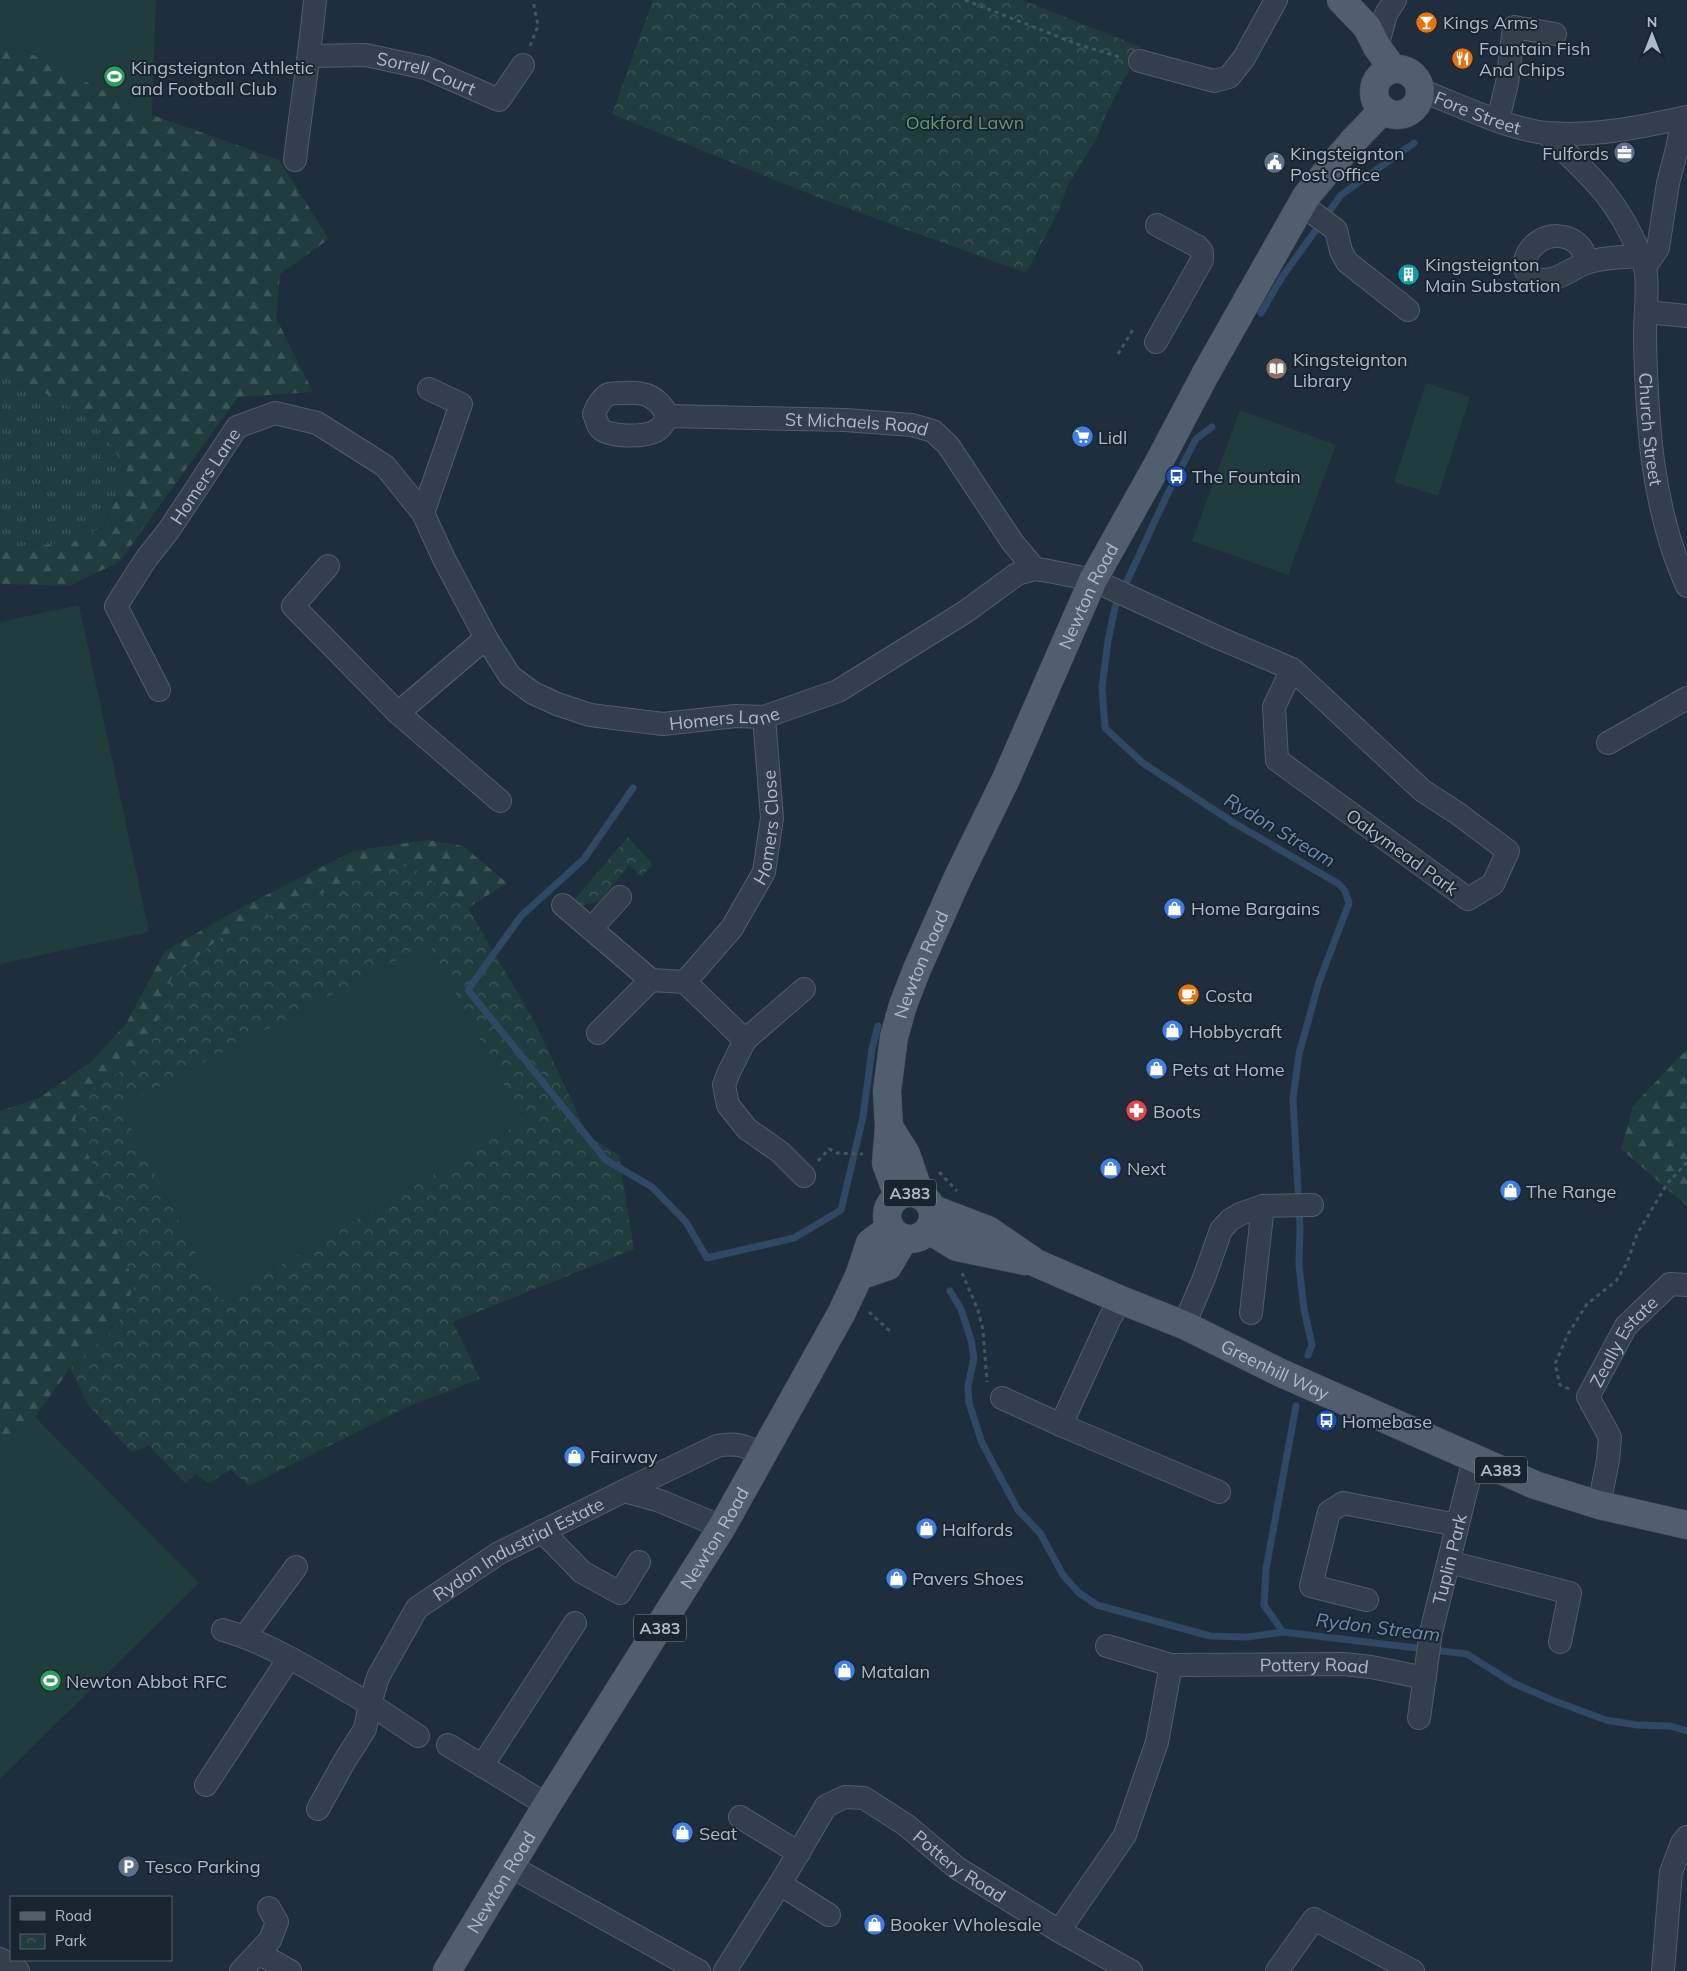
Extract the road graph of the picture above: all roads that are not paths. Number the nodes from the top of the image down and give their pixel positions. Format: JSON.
{"nodes":[{"id":1,"x":315,"y":0,"type":"edge"},
{"id":2,"x":1276,"y":0,"type":"edge"},
{"id":3,"x":1341,"y":0,"type":"edge"},
{"id":4,"x":1395,"y":0,"type":"edge"},
{"id":5,"x":1555,"y":34,"type":"dead end"},
{"id":6,"x":1377,"y":46,"type":"junction"},
{"id":7,"x":309,"y":56,"type":"junction"},
{"id":8,"x":1140,"y":61,"type":"road end"},
{"id":9,"x":523,"y":65,"type":"road end"},
{"id":10,"x":1393,"y":69,"type":"junction"},
{"id":11,"x":1420,"y":90,"type":"junction"},
{"id":12,"x":1383,"y":110,"type":"junction"},
{"id":13,"x":1685,"y":117,"type":"edge"},
{"id":14,"x":1498,"y":120,"type":"junction"},
{"id":15,"x":1546,"y":132,"type":"junction"},
{"id":16,"x":295,"y":160,"type":"dead end"},
{"id":17,"x":1309,"y":210,"type":"junction"},
{"id":18,"x":1157,"y":225,"type":"dead end"},
{"id":19,"x":1643,"y":262,"type":"junction"},
{"id":20,"x":1586,"y":263,"type":"dead end"},
{"id":21,"x":1408,"y":310,"type":"dead end"},
{"id":22,"x":1646,"y":312,"type":"junction"},
{"id":23,"x":1687,"y":316,"type":"edge"},
{"id":24,"x":1156,"y":342,"type":"dead end"},
{"id":25,"x":429,"y":389,"type":"dead end"},
{"id":26,"x":668,"y":416,"type":"dead end"},
{"id":27,"x":423,"y":513,"type":"junction"},
{"id":28,"x":328,"y":566,"type":"dead end"},
{"id":29,"x":1035,"y":569,"type":"junction"},
{"id":30,"x":1685,"y":576,"type":"edge"},
{"id":31,"x":1103,"y":584,"type":"junction"},
{"id":32,"x":486,"y":638,"type":"junction"},
{"id":33,"x":1292,"y":668,"type":"junction"},
{"id":34,"x":159,"y":690,"type":"dead end"},
{"id":35,"x":1687,"y":698,"type":"edge"},
{"id":36,"x":398,"y":713,"type":"junction"},
{"id":37,"x":764,"y":717,"type":"junction"},
{"id":38,"x":1608,"y":743,"type":"dead end"},
{"id":39,"x":500,"y":801,"type":"dead end"},
{"id":40,"x":620,"y":897,"type":"dead end"},
{"id":41,"x":563,"y":905,"type":"dead end"},
{"id":42,"x":591,"y":930,"type":"junction"},
{"id":43,"x":651,"y":980,"type":"junction"},
{"id":44,"x":686,"y":982,"type":"junction"},
{"id":45,"x":804,"y":989,"type":"dead end"},
{"id":46,"x":598,"y":1033,"type":"dead end"},
{"id":47,"x":745,"y":1040,"type":"junction"},
{"id":48,"x":804,"y":1176,"type":"road end"},
{"id":49,"x":1312,"y":1205,"type":"dead end"},
{"id":50,"x":1263,"y":1206,"type":"junction"},
{"id":51,"x":920,"y":1208,"type":"junction"},
{"id":52,"x":897,"y":1233,"type":"junction"},
{"id":53,"x":1687,"y":1285,"type":"edge"},
{"id":54,"x":1120,"y":1300,"type":"junction"},
{"id":55,"x":1251,"y":1313,"type":"dead end"},
{"id":56,"x":1184,"y":1325,"type":"junction"},
{"id":57,"x":1002,"y":1398,"type":"road end"},
{"id":58,"x":1062,"y":1425,"type":"junction"},
{"id":59,"x":763,"y":1455,"type":"junction"},
{"id":60,"x":1474,"y":1459,"type":"junction"},
{"id":61,"x":624,"y":1491,"type":"junction"},
{"id":62,"x":1219,"y":1492,"type":"dead end"},
{"id":63,"x":1599,"y":1505,"type":"junction"},
{"id":64,"x":1687,"y":1525,"type":"edge"},
{"id":65,"x":1457,"y":1526,"type":"junction"},
{"id":66,"x":722,"y":1527,"type":"junction"},
{"id":67,"x":542,"y":1531,"type":"junction"},
{"id":68,"x":639,"y":1562,"type":"dead end"},
{"id":69,"x":1449,"y":1562,"type":"junction"},
{"id":70,"x":296,"y":1567,"type":"dead end"},
{"id":71,"x":1367,"y":1600,"type":"dead end"},
{"id":72,"x":575,"y":1623,"type":"dead end"},
{"id":73,"x":223,"y":1630,"type":"dead end"},
{"id":74,"x":245,"y":1636,"type":"junction"},
{"id":75,"x":1560,"y":1642,"type":"dead end"},
{"id":76,"x":1107,"y":1646,"type":"dead end"},
{"id":77,"x":289,"y":1658,"type":"junction"},
{"id":78,"x":1172,"y":1665,"type":"junction"},
{"id":79,"x":1425,"y":1678,"type":"junction"},
{"id":80,"x":370,"y":1704,"type":"junction"},
{"id":81,"x":1419,"y":1718,"type":"dead end"},
{"id":82,"x":418,"y":1736,"type":"dead end"},
{"id":83,"x":448,"y":1745,"type":"dead end"},
{"id":84,"x":482,"y":1766,"type":"junction"},
{"id":85,"x":206,"y":1785,"type":"dead end"},
{"id":86,"x":547,"y":1805,"type":"junction"},
{"id":87,"x":318,"y":1810,"type":"dead end"},
{"id":88,"x":740,"y":1817,"type":"dead end"},
{"id":89,"x":1685,"y":1841,"type":"edge"},
{"id":90,"x":799,"y":1853,"type":"junction"},
{"id":91,"x":510,"y":1866,"type":"junction"},
{"id":92,"x":780,"y":1884,"type":"junction"},
{"id":93,"x":1679,"y":1896,"type":"edge"},
{"id":94,"x":269,"y":1908,"type":"dead end"},
{"id":95,"x":830,"y":1915,"type":"dead end"},
{"id":96,"x":1059,"y":1931,"type":"junction"},
{"id":97,"x":258,"y":1953,"type":"junction"},
{"id":98,"x":0,"y":1959,"type":"edge"},
{"id":99,"x":18,"y":1971,"type":"edge"},
{"id":100,"x":241,"y":1971,"type":"edge"},
{"id":101,"x":290,"y":1971,"type":"edge"},
{"id":102,"x":447,"y":1971,"type":"edge"},
{"id":103,"x":699,"y":1971,"type":"edge"},
{"id":104,"x":725,"y":1971,"type":"edge"},
{"id":105,"x":1131,"y":1971,"type":"edge"},
{"id":106,"x":1277,"y":1971,"type":"edge"},
{"id":107,"x":1413,"y":1971,"type":"edge"},
{"id":108,"x":1663,"y":1971,"type":"edge"}],
"edges":[{"from":1,"to":7,"type":"street"},
{"from":2,"to":8,"type":"street"},
{"from":3,"to":6,"type":"main road"},
{"from":4,"to":6,"type":"street"},
{"from":5,"to":14,"type":"street"},
{"from":6,"to":10,"type":"main road"},
{"from":7,"to":9,"type":"street","name":"Sorrell Court"},
{"from":7,"to":16,"type":"street"},
{"from":10,"to":11,"type":"main road"},
{"from":10,"to":12,"type":"main road"},
{"from":11,"to":12,"type":"main road"},
{"from":11,"to":14,"type":"street","name":"Fore Street"},
{"from":12,"to":17,"type":"main road","name":"Newton Road"},
{"from":13,"to":15,"type":"street","name":"Fore Street"},
{"from":13,"to":19,"type":"street"},
{"from":14,"to":15,"type":"street","name":"Fore Street"},
{"from":15,"to":19,"type":"street","name":"Church Street"},
{"from":17,"to":21,"type":"street"},
{"from":17,"to":31,"type":"main road","name":"Newton Road"},
{"from":18,"to":24,"type":"street"},
{"from":19,"to":20,"type":"street"},
{"from":19,"to":22,"type":"street","name":"Church Street"},
{"from":22,"to":23,"type":"street"},
{"from":22,"to":30,"type":"street","name":"Church Street"},
{"from":25,"to":27,"type":"street"},
{"from":26,"to":29,"type":"street","name":"St Michaels Road"},
{"from":27,"to":32,"type":"street","name":"Homers Lane"},
{"from":27,"to":34,"type":"street","name":"Homers Lane"},
{"from":28,"to":36,"type":"street"},
{"from":29,"to":31,"type":"street"},
{"from":29,"to":37,"type":"street","name":"Homers Lane"},
{"from":31,"to":33,"type":"street","name":"Oakymead Park"},
{"from":31,"to":51,"type":"main road","name":"Newton Road"},
{"from":32,"to":36,"type":"street"},
{"from":32,"to":37,"type":"street","name":"Homers Lane"},
{"from":33,"to":33,"type":"street","name":"Oakymead Park"},
{"from":35,"to":38,"type":"street"},
{"from":36,"to":39,"type":"street"},
{"from":37,"to":44,"type":"street","name":"Homers Close"},
{"from":40,"to":42,"type":"street"},
{"from":41,"to":42,"type":"street"},
{"from":42,"to":43,"type":"street"},
{"from":43,"to":44,"type":"street"},
{"from":43,"to":46,"type":"street"},
{"from":44,"to":47,"type":"street"},
{"from":45,"to":47,"type":"street"},
{"from":47,"to":48,"type":"street"},
{"from":49,"to":50,"type":"street"},
{"from":50,"to":55,"type":"street"},
{"from":50,"to":56,"type":"street"},
{"from":51,"to":52,"type":"main road","number":"A383"},
{"from":51,"to":52,"type":"main road","number":"A383"},
{"from":51,"to":54,"type":"main road","name":"Greenhill Way","number":"A383"},
{"from":52,"to":59,"type":"main road","name":"Newton Road","number":"A383"},
{"from":53,"to":63,"type":"street","name":"Zeally Estate"},
{"from":54,"to":56,"type":"main road","name":"Greenhill Way","number":"A383"},
{"from":54,"to":58,"type":"street"},
{"from":56,"to":60,"type":"main road","name":"Greenhill Way","number":"A383"},
{"from":57,"to":58,"type":"street"},
{"from":58,"to":62,"type":"street"},
{"from":59,"to":61,"type":"street"},
{"from":59,"to":66,"type":"main road","name":"Newton Road","number":"A383"},
{"from":60,"to":63,"type":"main road","name":"Greenhill Way","number":"A383"},
{"from":60,"to":65,"type":"street","name":"Tuplin Park"},
{"from":61,"to":66,"type":"street","name":"Rydon Industrial Estate"},
{"from":61,"to":67,"type":"street","name":"Rydon Industrial Estate"},
{"from":63,"to":64,"type":"main road","name":"Greenhill Way","number":"A383"},
{"from":65,"to":69,"type":"street","name":"Tuplin Park"},
{"from":65,"to":71,"type":"street"},
{"from":66,"to":86,"type":"main road","name":"Newton Road","number":"A383"},
{"from":67,"to":68,"type":"street"},
{"from":67,"to":80,"type":"street","name":"Rydon Industrial Estate"},
{"from":69,"to":75,"type":"street"},
{"from":69,"to":79,"type":"street","name":"Tuplin Park"},
{"from":70,"to":74,"type":"street"},
{"from":72,"to":84,"type":"street"},
{"from":73,"to":74,"type":"street"},
{"from":74,"to":77,"type":"street"},
{"from":76,"to":78,"type":"street","name":"Pottery Road"},
{"from":77,"to":80,"type":"street"},
{"from":77,"to":85,"type":"street"},
{"from":78,"to":79,"type":"street","name":"Pottery Road"},
{"from":78,"to":96,"type":"street"},
{"from":79,"to":81,"type":"street","name":"Tuplin Park"},
{"from":80,"to":82,"type":"street"},
{"from":80,"to":87,"type":"street","name":"Rydon Industrial Estate"},
{"from":83,"to":84,"type":"street"},
{"from":84,"to":86,"type":"street"},
{"from":86,"to":91,"type":"main road","name":"Newton Road","number":"A383"},
{"from":88,"to":90,"type":"street"},
{"from":89,"to":93,"type":"street"},
{"from":90,"to":92,"type":"street","name":"Pottery Road"},
{"from":90,"to":96,"type":"street","name":"Pottery Road"},
{"from":91,"to":102,"type":"main road","name":"Newton Road","number":"A383"},
{"from":91,"to":103,"type":"street"},
{"from":92,"to":95,"type":"street"},
{"from":92,"to":104,"type":"street","name":"Pottery Road"},
{"from":93,"to":108,"type":"street"},
{"from":94,"to":97,"type":"street"},
{"from":96,"to":105,"type":"street","name":"Pottery Road"},
{"from":97,"to":100,"type":"street"},
{"from":97,"to":101,"type":"street"},
{"from":98,"to":99,"type":"street"},
{"from":106,"to":107,"type":"street"}]}
